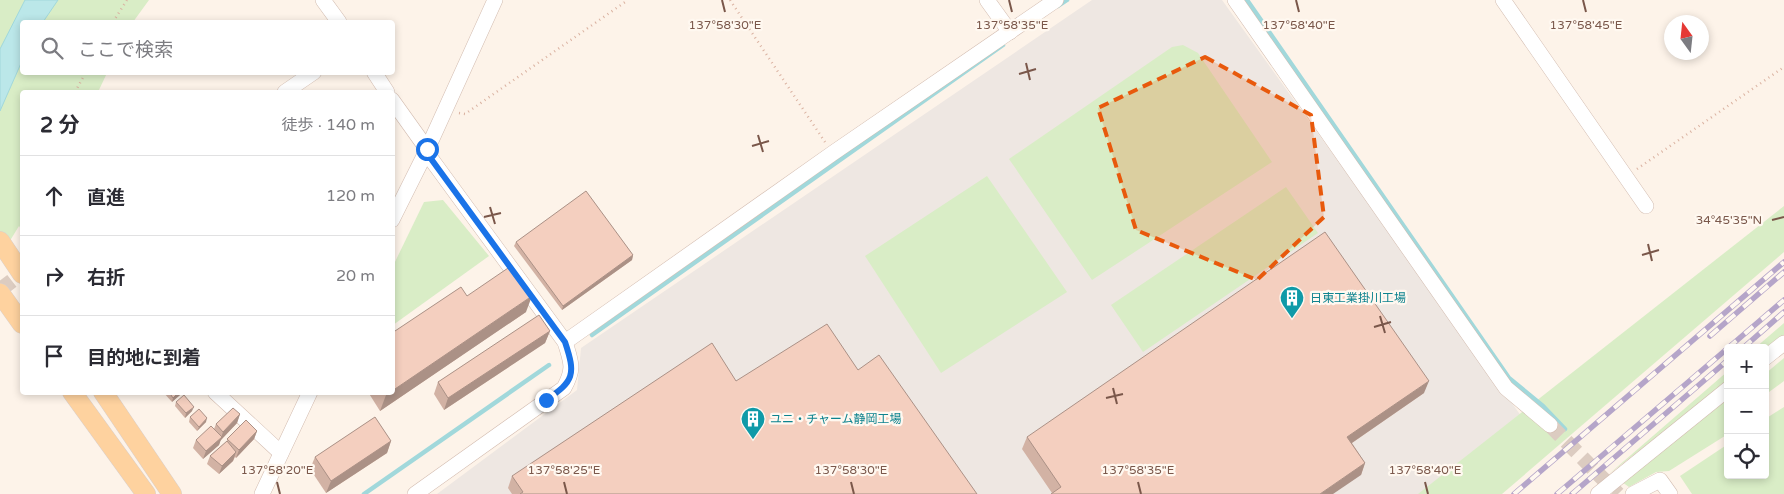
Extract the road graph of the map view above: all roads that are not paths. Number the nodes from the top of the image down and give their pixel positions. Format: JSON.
{"nodes":[{"id":1,"x":323,"y":0,"type":"edge"},
{"id":2,"x":495,"y":0,"type":"edge"},
{"id":3,"x":987,"y":0,"type":"edge"},
{"id":4,"x":1056,"y":0,"type":"edge"},
{"id":5,"x":1235,"y":0,"type":"edge"},
{"id":6,"x":1503,"y":0,"type":"edge"},
{"id":7,"x":338,"y":20,"type":"edge"},
{"id":8,"x":1010,"y":32,"type":"junction"},
{"id":9,"x":310,"y":75,"type":"edge"},
{"id":10,"x":376,"y":75,"type":"edge"},
{"id":11,"x":288,"y":90,"type":"edge"},
{"id":12,"x":386,"y":90,"type":"edge"},
{"id":13,"x":395,"y":104,"type":"edge"},
{"id":14,"x":426,"y":150,"type":"junction"},
{"id":15,"x":1646,"y":206,"type":"dead end"},
{"id":16,"x":395,"y":214,"type":"edge"},
{"id":17,"x":0,"y":241,"type":"edge"},
{"id":18,"x":20,"y":271,"type":"edge"},
{"id":19,"x":0,"y":293,"type":"edge"},
{"id":20,"x":20,"y":321,"type":"edge"},
{"id":21,"x":565,"y":342,"type":"junction"},
{"id":22,"x":1784,"y":343,"type":"edge"},
{"id":23,"x":1769,"y":355,"type":"edge"},
{"id":24,"x":1724,"y":392,"type":"edge"},
{"id":25,"x":74,"y":395,"type":"edge"},
{"id":26,"x":105,"y":395,"type":"edge"},
{"id":27,"x":218,"y":395,"type":"edge"},
{"id":28,"x":309,"y":395,"type":"edge"},
{"id":29,"x":1550,"y":425,"type":"tunnel mouth"},
{"id":30,"x":281,"y":453,"type":"junction"},
{"id":31,"x":146,"y":494,"type":"edge"},
{"id":32,"x":172,"y":494,"type":"edge"},
{"id":33,"x":262,"y":494,"type":"edge"},
{"id":34,"x":415,"y":494,"type":"edge"},
{"id":35,"x":1598,"y":494,"type":"edge"},
{"id":36,"x":1633,"y":494,"type":"edge"},
{"id":37,"x":1670,"y":494,"type":"edge"}],
"edges":[{"from":1,"to":7,"type":"street"},
{"from":2,"to":14,"type":"street"},
{"from":3,"to":8,"type":"street"},
{"from":4,"to":8,"type":"street"},
{"from":5,"to":29,"type":"street"},
{"from":6,"to":15,"type":"street"},
{"from":8,"to":21,"type":"street"},
{"from":9,"to":11,"type":"street"},
{"from":10,"to":12,"type":"street"},
{"from":13,"to":14,"type":"street"},
{"from":14,"to":16,"type":"street"},
{"from":14,"to":21,"type":"street"},
{"from":17,"to":18,"type":"main road"},
{"from":19,"to":20,"type":"main road"},
{"from":21,"to":34,"type":"street"},
{"from":22,"to":23,"type":"street"},
{"from":24,"to":35,"type":"street"},
{"from":25,"to":31,"type":"main road"},
{"from":26,"to":32,"type":"main road"},
{"from":27,"to":30,"type":"street"},
{"from":28,"to":30,"type":"street"},
{"from":30,"to":33,"type":"street"},
{"from":36,"to":37,"type":"street"}]}
